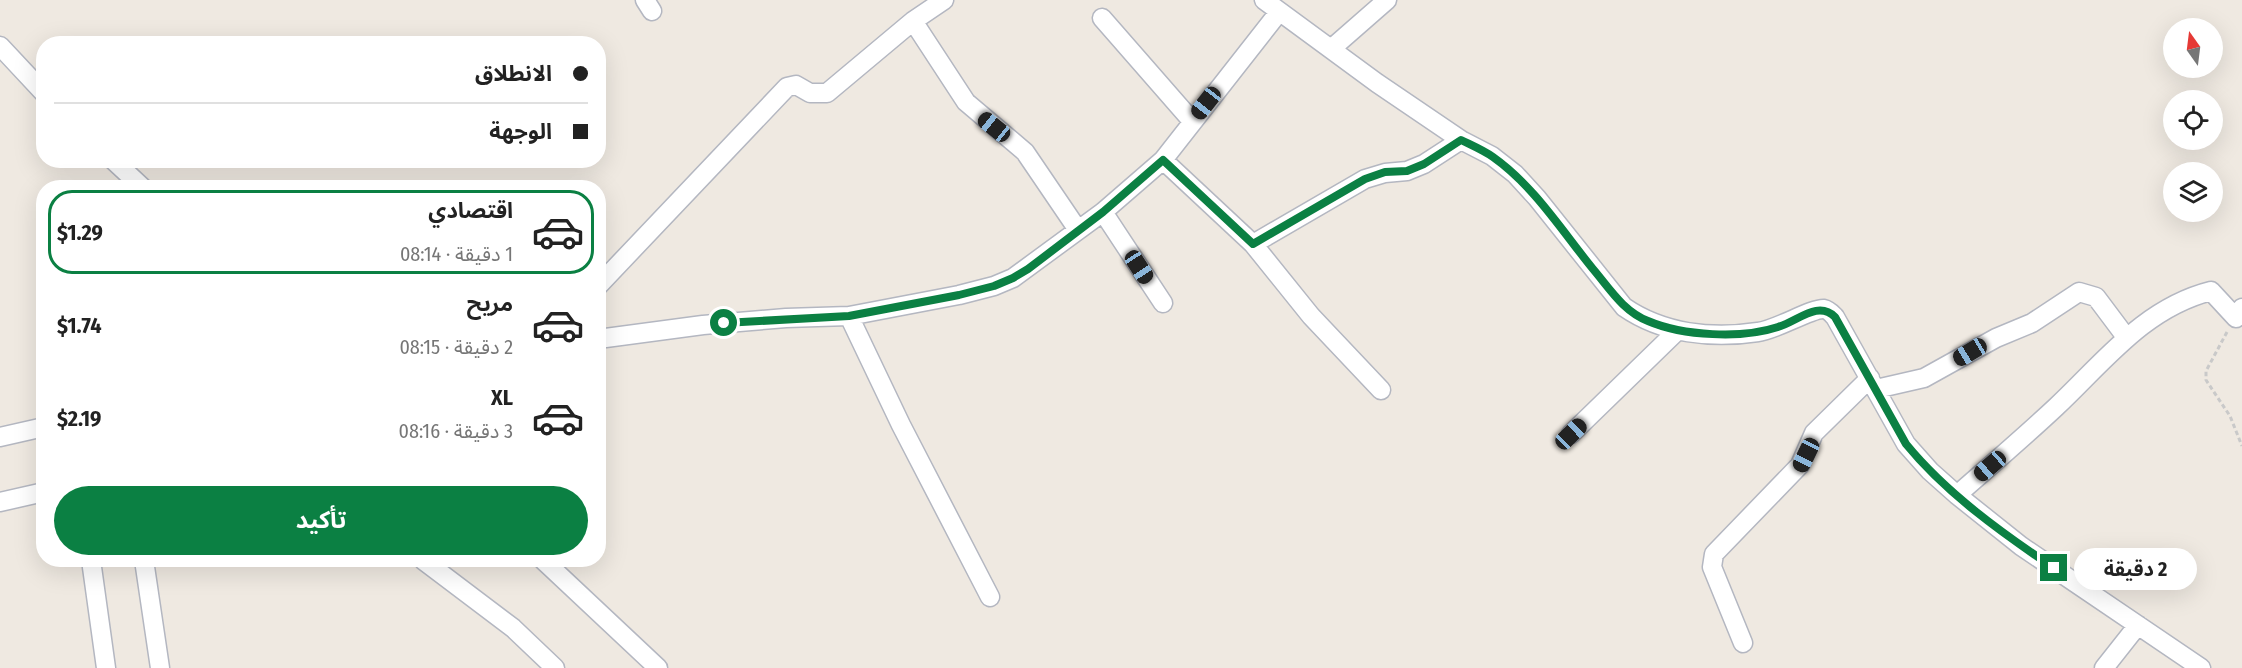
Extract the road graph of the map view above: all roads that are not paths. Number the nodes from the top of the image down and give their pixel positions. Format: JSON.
{"nodes":[{"id":1,"x":944,"y":0,"type":"edge"},
{"id":2,"x":1264,"y":0,"type":"edge"},
{"id":3,"x":1387,"y":0,"type":"edge"},
{"id":4,"x":1279,"y":12,"type":"junction"},
{"id":5,"x":1102,"y":18,"type":"dead end"},
{"id":6,"x":913,"y":21,"type":"junction"},
{"id":7,"x":0,"y":46,"type":"edge"},
{"id":8,"x":1331,"y":49,"type":"junction"},
{"id":9,"x":36,"y":84,"type":"edge"},
{"id":10,"x":1192,"y":121,"type":"junction"},
{"id":11,"x":1461,"y":140,"type":"junction"},
{"id":12,"x":1163,"y":160,"type":"junction"},
{"id":13,"x":122,"y":168,"type":"edge"},
{"id":14,"x":134,"y":180,"type":"edge"},
{"id":15,"x":1103,"y":212,"type":"junction"},
{"id":16,"x":1078,"y":230,"type":"junction"},
{"id":17,"x":1253,"y":244,"type":"junction"},
{"id":18,"x":606,"y":278,"type":"edge"},
{"id":19,"x":1163,"y":303,"type":"dead end"},
{"id":20,"x":2239,"y":313,"type":"edge"},
{"id":21,"x":849,"y":316,"type":"junction"},
{"id":22,"x":1676,"y":332,"type":"junction"},
{"id":23,"x":2126,"y":337,"type":"junction"},
{"id":24,"x":606,"y":338,"type":"edge"},
{"id":25,"x":1873,"y":384,"type":"junction"},
{"id":26,"x":1381,"y":390,"type":"dead end"},
{"id":27,"x":36,"y":429,"type":"edge"},
{"id":28,"x":1571,"y":434,"type":"dead end"},
{"id":29,"x":0,"y":437,"type":"edge"},
{"id":30,"x":36,"y":494,"type":"edge"},
{"id":31,"x":1957,"y":495,"type":"junction"},
{"id":32,"x":0,"y":502,"type":"edge"},
{"id":33,"x":92,"y":567,"type":"edge"},
{"id":34,"x":145,"y":567,"type":"edge"},
{"id":35,"x":432,"y":567,"type":"edge"},
{"id":36,"x":550,"y":567,"type":"edge"},
{"id":37,"x":990,"y":597,"type":"dead end"},
{"id":38,"x":2138,"y":625,"type":"junction"},
{"id":39,"x":1743,"y":643,"type":"dead end"},
{"id":40,"x":106,"y":668,"type":"edge"},
{"id":41,"x":160,"y":668,"type":"edge"},
{"id":42,"x":555,"y":668,"type":"edge"},
{"id":43,"x":658,"y":668,"type":"edge"},
{"id":44,"x":2104,"y":668,"type":"edge"},
{"id":45,"x":2201,"y":668,"type":"edge"}],
"edges":[{"from":1,"to":6,"type":"street"},
{"from":2,"to":4,"type":"street"},
{"from":3,"to":8,"type":"street"},
{"from":4,"to":8,"type":"street"},
{"from":4,"to":10,"type":"street"},
{"from":5,"to":10,"type":"street"},
{"from":6,"to":16,"type":"street"},
{"from":6,"to":18,"type":"street"},
{"from":7,"to":9,"type":"street"},
{"from":8,"to":11,"type":"street"},
{"from":10,"to":12,"type":"street"},
{"from":11,"to":17,"type":"street"},
{"from":11,"to":22,"type":"street"},
{"from":12,"to":15,"type":"street"},
{"from":12,"to":17,"type":"street"},
{"from":13,"to":14,"type":"street"},
{"from":15,"to":16,"type":"street"},
{"from":15,"to":19,"type":"street"},
{"from":16,"to":21,"type":"street"},
{"from":17,"to":26,"type":"street"},
{"from":20,"to":23,"type":"street"},
{"from":21,"to":24,"type":"street"},
{"from":21,"to":37,"type":"street"},
{"from":22,"to":25,"type":"street"},
{"from":22,"to":28,"type":"street"},
{"from":23,"to":25,"type":"street"},
{"from":23,"to":31,"type":"street"},
{"from":25,"to":31,"type":"street"},
{"from":25,"to":39,"type":"street"},
{"from":27,"to":29,"type":"street"},
{"from":30,"to":32,"type":"street"},
{"from":31,"to":38,"type":"street"},
{"from":33,"to":40,"type":"street"},
{"from":34,"to":41,"type":"street"},
{"from":35,"to":42,"type":"street"},
{"from":36,"to":43,"type":"street"},
{"from":38,"to":44,"type":"street"},
{"from":38,"to":45,"type":"street"}]}
